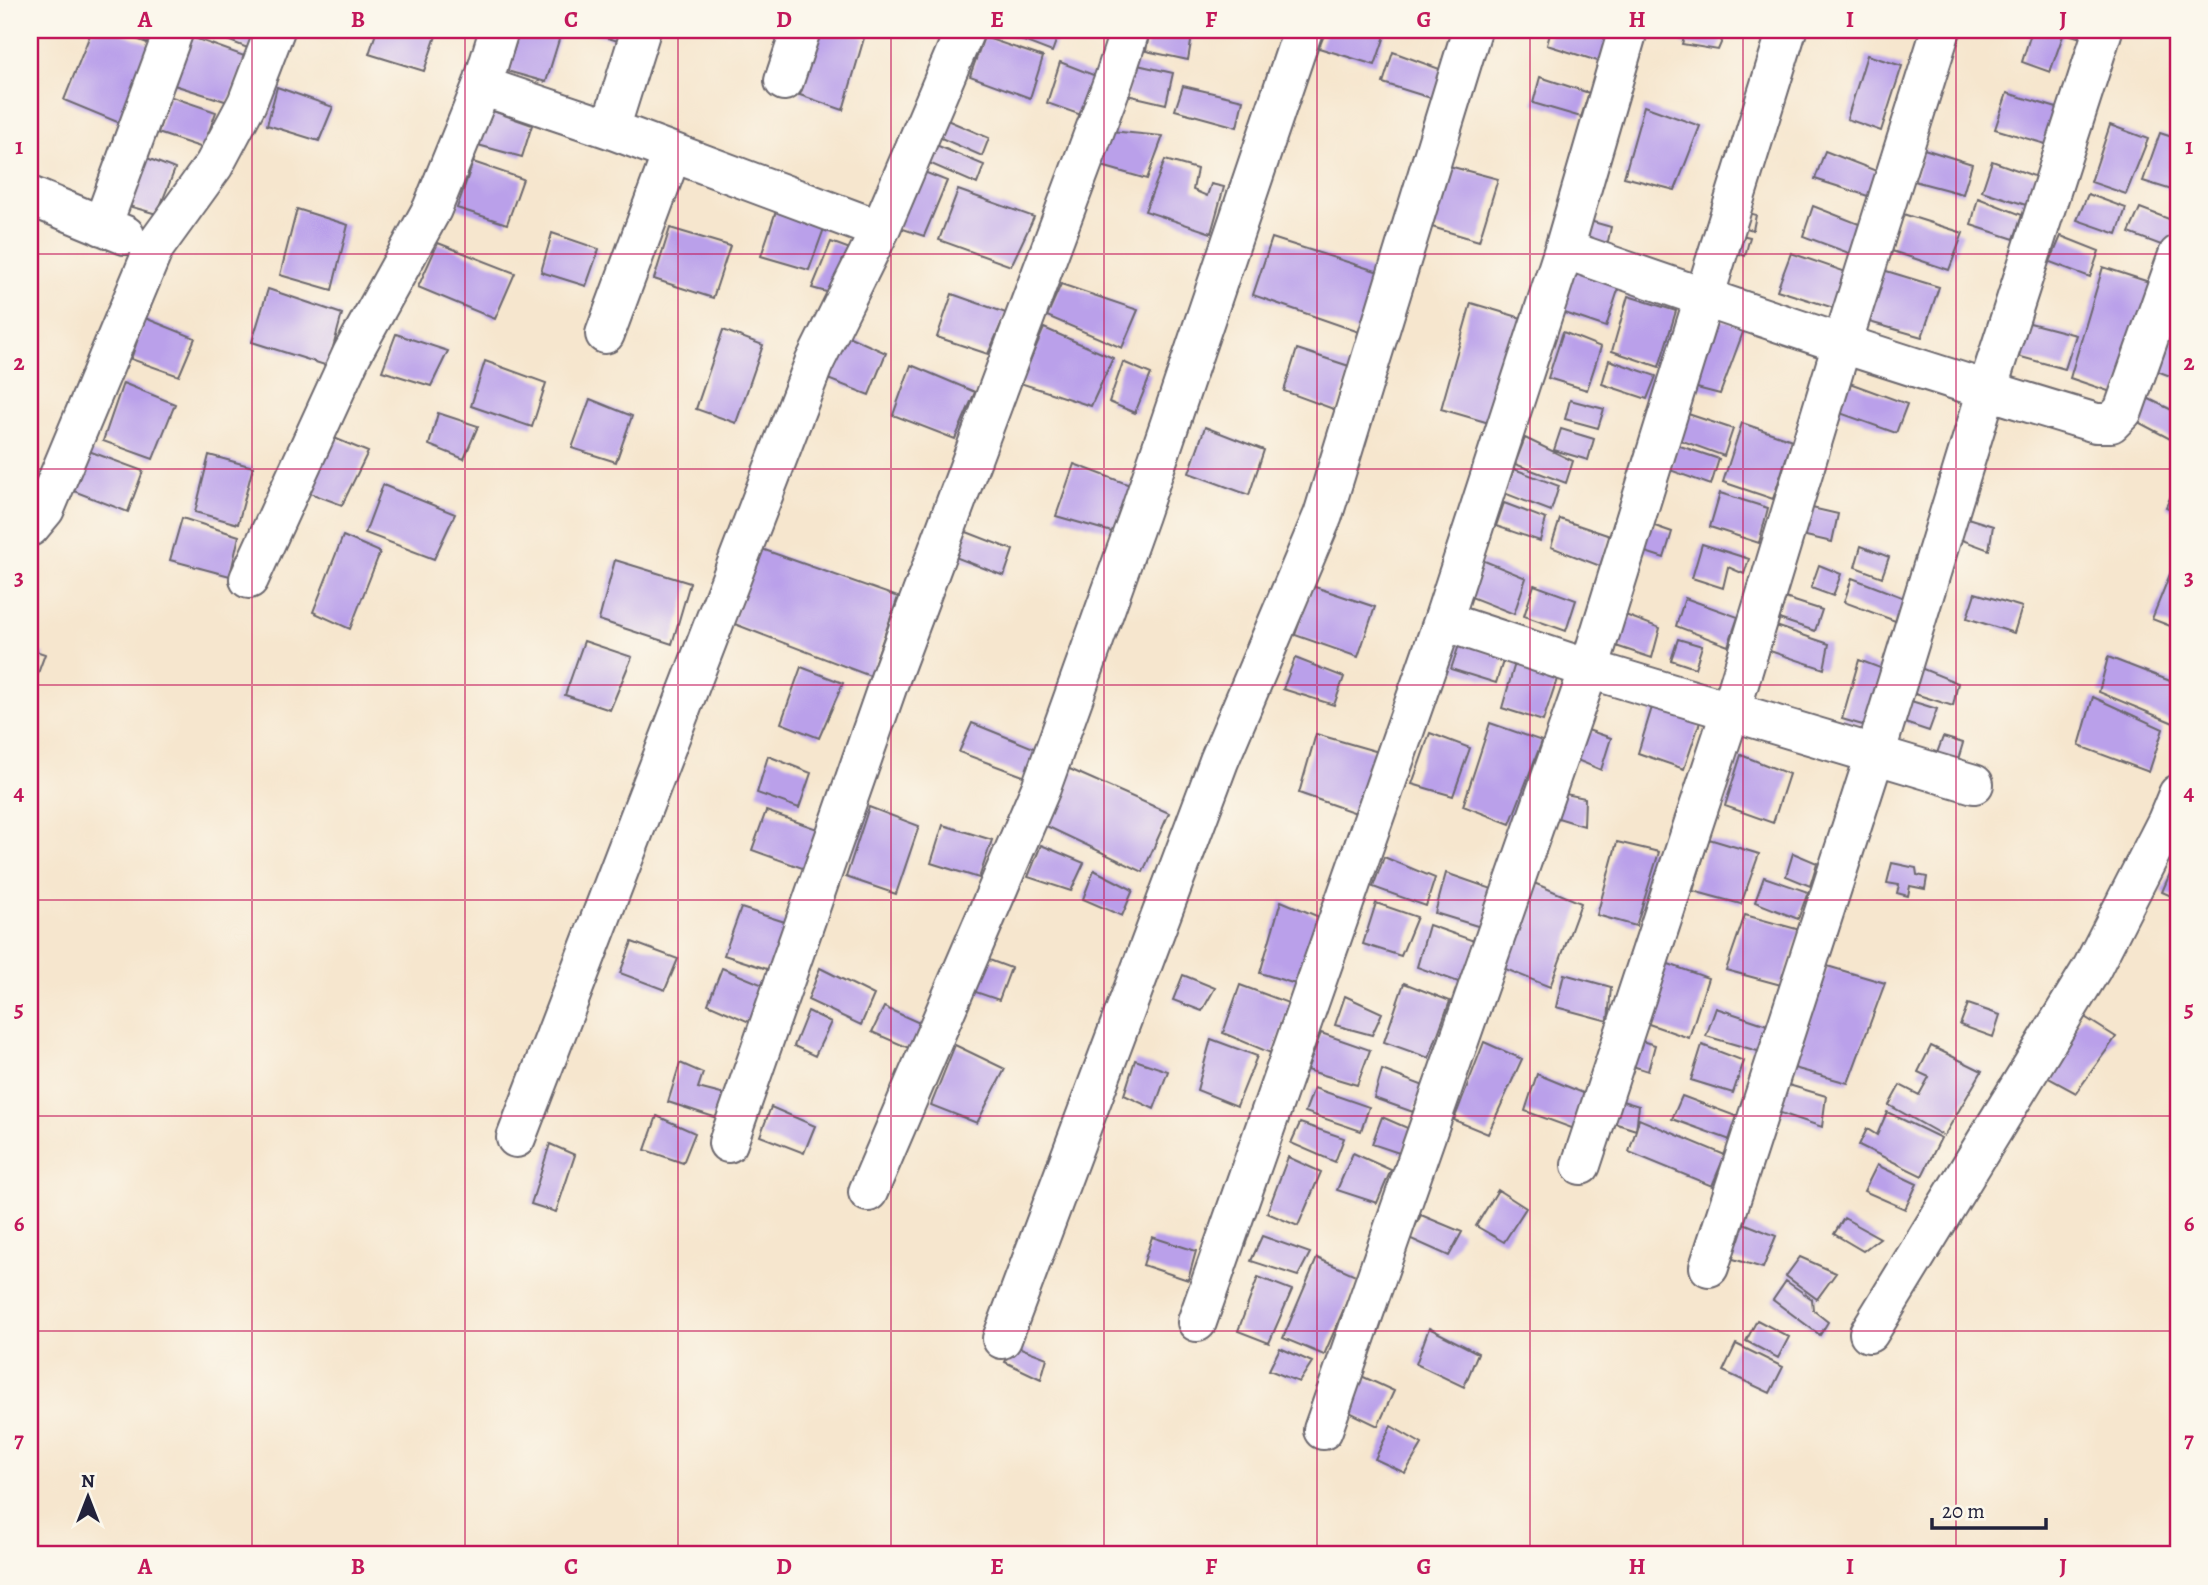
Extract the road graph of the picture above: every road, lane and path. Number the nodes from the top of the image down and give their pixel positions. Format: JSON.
{"nodes":[{"id":1,"x":174,"y":30,"type":"edge"},
{"id":2,"x":275,"y":30,"type":"edge"},
{"id":3,"x":499,"y":30,"type":"edge"},
{"id":4,"x":641,"y":30,"type":"edge"},
{"id":5,"x":802,"y":30,"type":"edge"},
{"id":6,"x":965,"y":30,"type":"edge"},
{"id":7,"x":1130,"y":30,"type":"edge"},
{"id":8,"x":1303,"y":30,"type":"edge"},
{"id":9,"x":1472,"y":30,"type":"edge"},
{"id":10,"x":1628,"y":30,"type":"edge"},
{"id":11,"x":1787,"y":30,"type":"edge"},
{"id":12,"x":1941,"y":30,"type":"edge"},
{"id":13,"x":2102,"y":30,"type":"edge"},
{"id":14,"x":784,"y":81,"type":"dead end"},
{"id":15,"x":482,"y":86,"type":"junction"},
{"id":16,"x":610,"y":129,"type":"junction"},
{"id":17,"x":672,"y":153,"type":"junction"},
{"id":18,"x":30,"y":196,"type":"edge"},
{"id":19,"x":102,"y":226,"type":"junction"},
{"id":20,"x":880,"y":230,"type":"junction"},
{"id":21,"x":154,"y":248,"type":"junction"},
{"id":22,"x":1564,"y":249,"type":"junction"},
{"id":23,"x":2178,"y":255,"type":"edge"},
{"id":24,"x":1703,"y":298,"type":"junction"},
{"id":25,"x":605,"y":334,"type":"dead end"},
{"id":26,"x":1842,"y":344,"type":"junction"},
{"id":27,"x":1987,"y":390,"type":"junction"},
{"id":28,"x":30,"y":527,"type":"edge"},
{"id":29,"x":249,"y":579,"type":"dead end"},
{"id":30,"x":1443,"y":621,"type":"junction"},
{"id":31,"x":1589,"y":669,"type":"junction"},
{"id":32,"x":1731,"y":710,"type":"junction"},
{"id":33,"x":1875,"y":755,"type":"junction"},
{"id":34,"x":1974,"y":784,"type":"dead end"},
{"id":35,"x":2178,"y":794,"type":"edge"},
{"id":36,"x":516,"y":1138,"type":"dead end"},
{"id":37,"x":728,"y":1143,"type":"dead end"},
{"id":38,"x":1581,"y":1165,"type":"dead end"},
{"id":39,"x":868,"y":1192,"type":"dead end"},
{"id":40,"x":1709,"y":1267,"type":"dead end"},
{"id":41,"x":1197,"y":1322,"type":"dead end"},
{"id":42,"x":1869,"y":1333,"type":"dead end"},
{"id":43,"x":1002,"y":1339,"type":"dead end"},
{"id":44,"x":1323,"y":1430,"type":"dead end"}],
"edges":[{"from":1,"to":19,"type":"street"},
{"from":2,"to":21,"type":"street"},
{"from":3,"to":15,"type":"street"},
{"from":4,"to":16,"type":"street"},
{"from":5,"to":14,"type":"street"},
{"from":6,"to":20,"type":"street"},
{"from":7,"to":37,"type":"street"},
{"from":8,"to":39,"type":"street"},
{"from":9,"to":43,"type":"street"},
{"from":10,"to":22,"type":"street"},
{"from":11,"to":24,"type":"street"},
{"from":12,"to":26,"type":"street"},
{"from":13,"to":27,"type":"street"},
{"from":15,"to":16,"type":"street"},
{"from":15,"to":29,"type":"street"},
{"from":16,"to":17,"type":"street"},
{"from":17,"to":20,"type":"street"},
{"from":17,"to":25,"type":"street"},
{"from":18,"to":19,"type":"street"},
{"from":19,"to":21,"type":"street"},
{"from":20,"to":36,"type":"street"},
{"from":21,"to":28,"type":"street"},
{"from":22,"to":24,"type":"street"},
{"from":22,"to":30,"type":"street"},
{"from":23,"to":27,"type":"street"},
{"from":24,"to":26,"type":"street"},
{"from":24,"to":31,"type":"street"},
{"from":26,"to":27,"type":"street"},
{"from":26,"to":32,"type":"street"},
{"from":27,"to":33,"type":"street"},
{"from":30,"to":31,"type":"street"},
{"from":30,"to":41,"type":"street"},
{"from":31,"to":32,"type":"street"},
{"from":31,"to":44,"type":"street"},
{"from":32,"to":33,"type":"street"},
{"from":32,"to":38,"type":"street"},
{"from":33,"to":34,"type":"street"},
{"from":33,"to":40,"type":"street"},
{"from":35,"to":42,"type":"street"}]}
